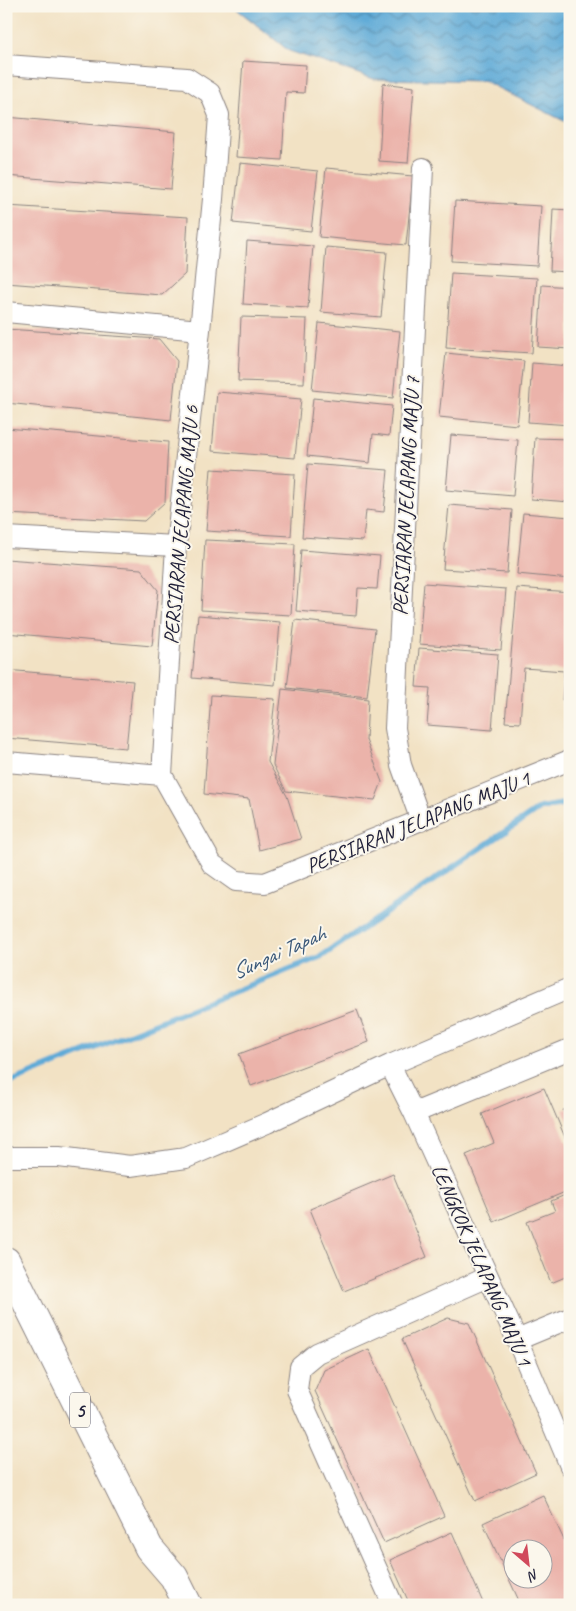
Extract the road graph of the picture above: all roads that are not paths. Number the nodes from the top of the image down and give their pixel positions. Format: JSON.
{"nodes":[{"id":1,"x":6,"y":65,"type":"edge"},
{"id":2,"x":423,"y":168,"type":"dead end"},
{"id":3,"x":6,"y":312,"type":"edge"},
{"id":4,"x":200,"y":330,"type":"junction"},
{"id":5,"x":6,"y":536,"type":"edge"},
{"id":6,"x":176,"y":546,"type":"junction"},
{"id":7,"x":570,"y":760,"type":"edge"},
{"id":8,"x":6,"y":762,"type":"edge"},
{"id":9,"x":162,"y":775,"type":"junction"},
{"id":10,"x":421,"y":821,"type":"junction"},
{"id":11,"x":570,"y":988,"type":"edge"},
{"id":12,"x":570,"y":1049,"type":"edge"},
{"id":13,"x":390,"y":1066,"type":"junction"},
{"id":14,"x":414,"y":1113,"type":"junction"},
{"id":15,"x":6,"y":1156,"type":"edge"},
{"id":16,"x":9,"y":1266,"type":"edge"},
{"id":17,"x":488,"y":1277,"type":"junction"},
{"id":18,"x":570,"y":1318,"type":"edge"},
{"id":19,"x":517,"y":1340,"type":"junction"},
{"id":20,"x":570,"y":1466,"type":"edge"},
{"id":21,"x":149,"y":1548,"type":"junction"},
{"id":22,"x":169,"y":1605,"type":"edge"},
{"id":23,"x":188,"y":1605,"type":"edge"},
{"id":24,"x":393,"y":1605,"type":"edge"}],
"edges":[{"from":1,"to":4,"type":"street","name":"PERSIARAN JELAPANG MAJU 6"},
{"from":2,"to":10,"type":"street","name":"PERSIARAN JELAPANG MAJU 7"},
{"from":3,"to":4,"type":"street"},
{"from":4,"to":6,"type":"street","name":"PERSIARAN JELAPANG MAJU 6"},
{"from":5,"to":6,"type":"street"},
{"from":6,"to":9,"type":"street","name":"PERSIARAN JELAPANG MAJU 6"},
{"from":7,"to":10,"type":"street","name":"PERSIARAN JELAPANG MAJU 1"},
{"from":8,"to":9,"type":"street"},
{"from":9,"to":10,"type":"street","name":"PERSIARAN JELAPANG MAJU 1"},
{"from":11,"to":13,"type":"street"},
{"from":12,"to":14,"type":"street"},
{"from":13,"to":14,"type":"street","name":"LENGKOK JELAPANG MAJU 1"},
{"from":13,"to":15,"type":"street"},
{"from":14,"to":17,"type":"street","name":"LENGKOK JELAPANG MAJU 1"},
{"from":16,"to":21,"type":"highway","number":"5"},
{"from":17,"to":19,"type":"street","name":"LENGKOK JELAPANG MAJU 1"},
{"from":17,"to":24,"type":"street"},
{"from":18,"to":19,"type":"street"},
{"from":19,"to":20,"type":"street","name":"LENGKOK JELAPANG MAJU 1"},
{"from":21,"to":22,"type":"highway","number":"5"},
{"from":21,"to":23,"type":"highway","number":"5"}]}
